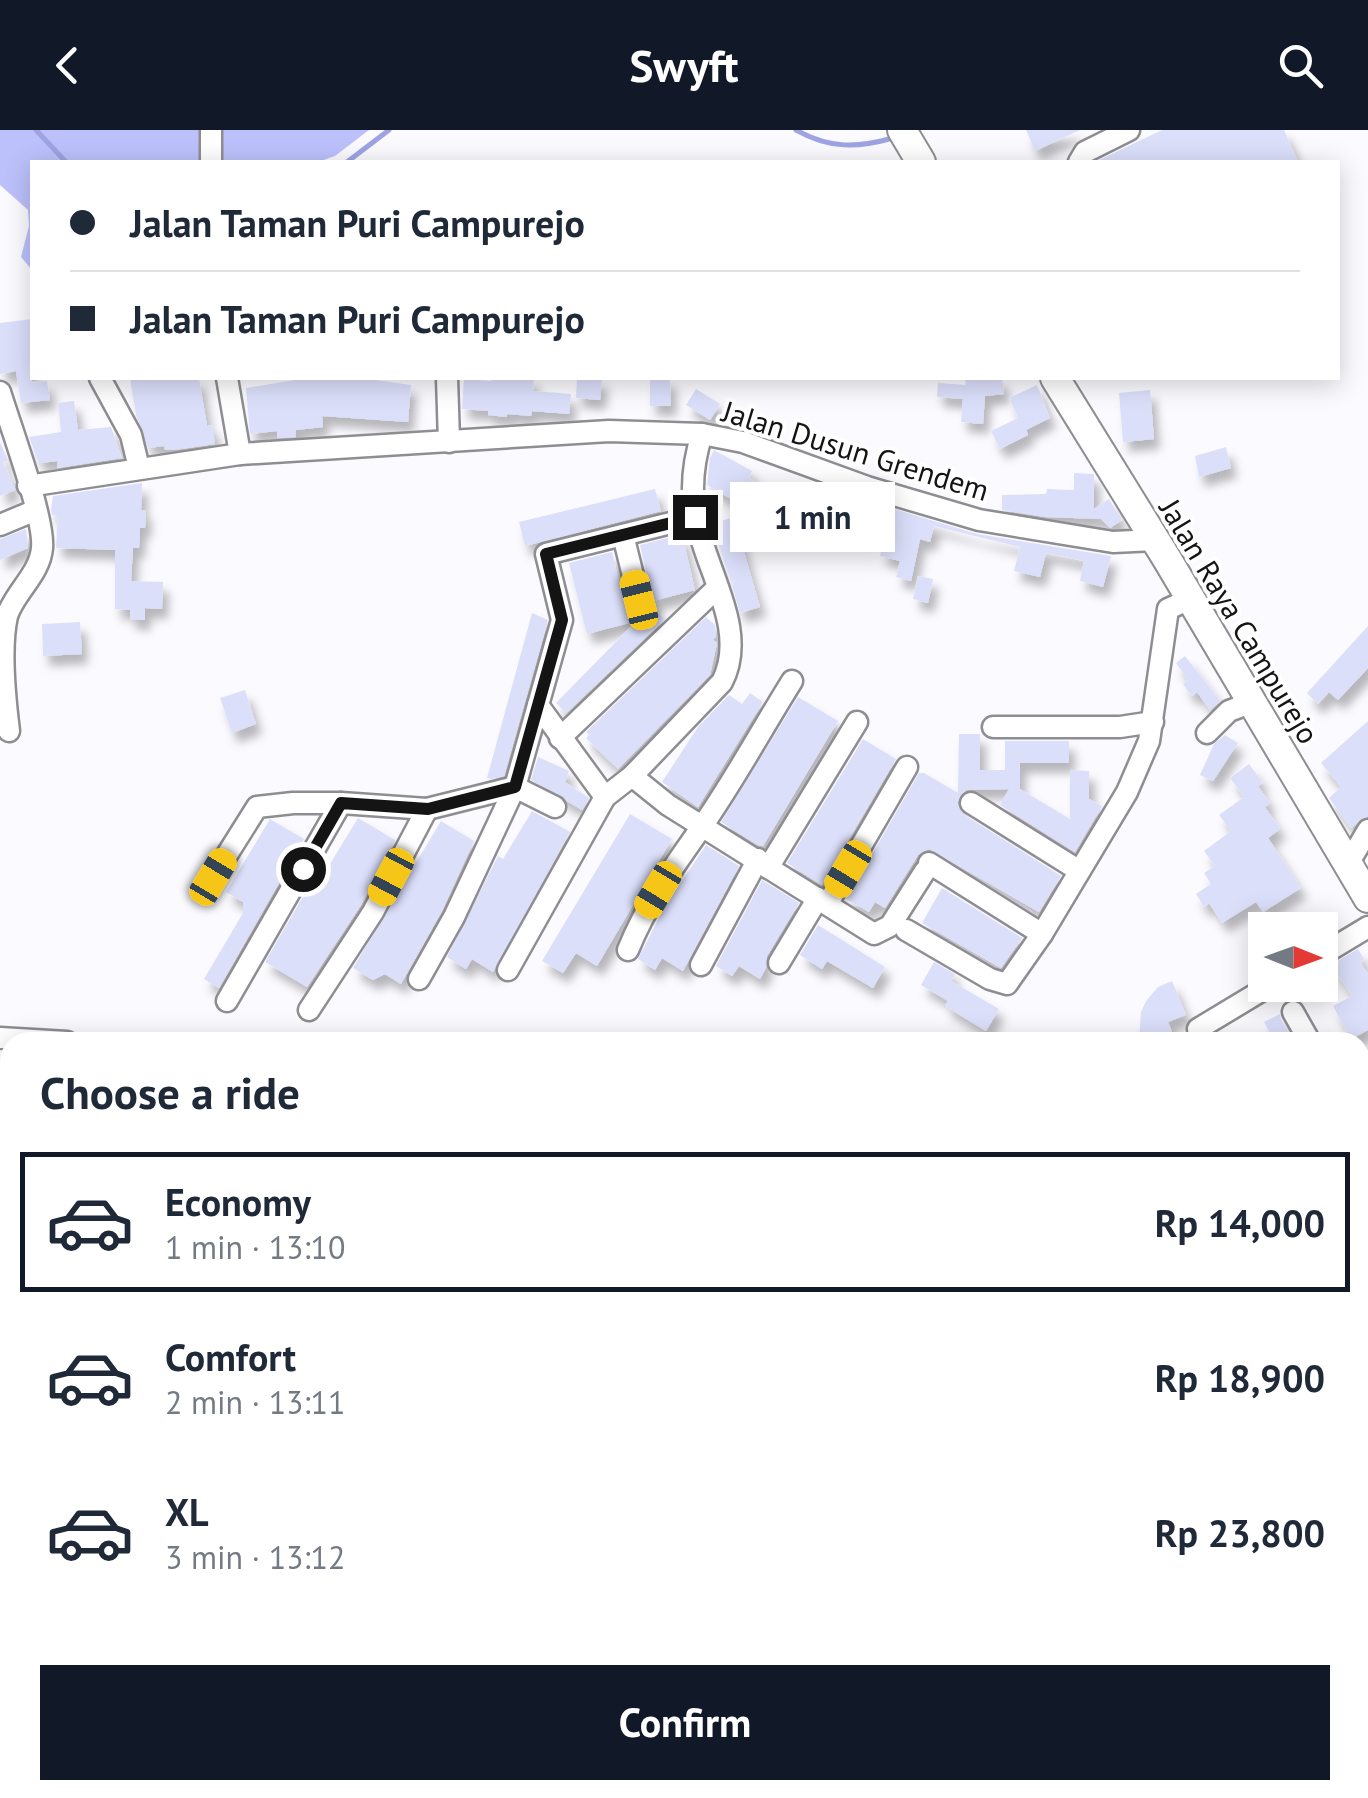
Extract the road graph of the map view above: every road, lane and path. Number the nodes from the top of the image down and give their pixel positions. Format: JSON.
{"nodes":[{"id":1,"x":211,"y":130,"type":"edge"},
{"id":2,"x":902,"y":130,"type":"edge"},
{"id":3,"x":1129,"y":130,"type":"edge"},
{"id":4,"x":211,"y":160,"type":"edge"},
{"id":5,"x":920,"y":160,"type":"edge"},
{"id":6,"x":1080,"y":160,"type":"edge"},
{"id":7,"x":101,"y":380,"type":"edge"},
{"id":8,"x":227,"y":380,"type":"edge"},
{"id":9,"x":447,"y":380,"type":"edge"},
{"id":10,"x":1056,"y":380,"type":"edge"},
{"id":11,"x":0,"y":392,"type":"edge"},
{"id":12,"x":702,"y":434,"type":"junction"},
{"id":13,"x":449,"y":442,"type":"junction"},
{"id":14,"x":240,"y":454,"type":"junction"},
{"id":15,"x":139,"y":468,"type":"junction"},
{"id":16,"x":28,"y":486,"type":"junction"},
{"id":17,"x":36,"y":510,"type":"junction"},
{"id":18,"x":695,"y":517,"type":"junction"},
{"id":19,"x":0,"y":525,"type":"edge"},
{"id":20,"x":623,"y":535,"type":"junction"},
{"id":21,"x":1155,"y":540,"type":"junction"},
{"id":22,"x":716,"y":588,"type":"junction"},
{"id":23,"x":1190,"y":599,"type":"junction"},
{"id":24,"x":639,"y":600,"type":"dead end"},
{"id":25,"x":792,"y":681,"type":"dead end"},
{"id":26,"x":1250,"y":702,"type":"junction"},
{"id":27,"x":538,"y":704,"type":"junction"},
{"id":28,"x":856,"y":722,"type":"dead end"},
{"id":29,"x":1153,"y":722,"type":"junction"},
{"id":30,"x":993,"y":727,"type":"dead end"},
{"id":31,"x":9,"y":731,"type":"dead end"},
{"id":32,"x":1208,"y":733,"type":"dead end"},
{"id":33,"x":560,"y":738,"type":"junction"},
{"id":34,"x":908,"y":767,"type":"dead end"},
{"id":35,"x":632,"y":776,"type":"junction"},
{"id":36,"x":515,"y":787,"type":"junction"},
{"id":37,"x":605,"y":797,"type":"junction"},
{"id":38,"x":341,"y":803,"type":"junction"},
{"id":39,"x":971,"y":803,"type":"dead end"},
{"id":40,"x":555,"y":806,"type":"dead end"},
{"id":41,"x":428,"y":809,"type":"junction"},
{"id":42,"x":702,"y":825,"type":"junction"},
{"id":43,"x":1368,"y":830,"type":"edge"},
{"id":44,"x":763,"y":864,"type":"junction"},
{"id":45,"x":1348,"y":864,"type":"junction"},
{"id":46,"x":1078,"y":870,"type":"junction"},
{"id":47,"x":213,"y":877,"type":"dead end"},
{"id":48,"x":1368,"y":898,"type":"edge"},
{"id":49,"x":823,"y":901,"type":"junction"},
{"id":50,"x":1368,"y":927,"type":"edge"},
{"id":51,"x":906,"y":930,"type":"dead end"},
{"id":52,"x":1042,"y":934,"type":"junction"},
{"id":53,"x":1338,"y":945,"type":"edge"},
{"id":54,"x":628,"y":950,"type":"dead end"},
{"id":55,"x":779,"y":962,"type":"dead end"},
{"id":56,"x":702,"y":965,"type":"dead end"},
{"id":57,"x":508,"y":970,"type":"dead end"},
{"id":58,"x":419,"y":980,"type":"dead end"},
{"id":59,"x":1248,"y":999,"type":"edge"},
{"id":60,"x":227,"y":1001,"type":"dead end"},
{"id":61,"x":309,"y":1010,"type":"dead end"},
{"id":62,"x":1293,"y":1012,"type":"dead end"},
{"id":63,"x":1198,"y":1029,"type":"dead end"},
{"id":64,"x":1304,"y":1032,"type":"edge"}],
"edges":[{"from":1,"to":4,"type":"street"},
{"from":2,"to":5,"type":"main road"},
{"from":3,"to":6,"type":"street"},
{"from":7,"to":15,"type":"street"},
{"from":8,"to":14,"type":"street"},
{"from":9,"to":13,"type":"street"},
{"from":10,"to":21,"type":"main road","name":"Jalan Raya Campurejo"},
{"from":11,"to":16,"type":"street"},
{"from":12,"to":13,"type":"street","name":"Jalan Dusun Grendem"},
{"from":12,"to":18,"type":"street"},
{"from":12,"to":21,"type":"street","name":"Jalan Dusun Grendem"},
{"from":13,"to":14,"type":"street","name":"Jalan Dusun Grendem"},
{"from":14,"to":15,"type":"street","name":"Jalan Dusun Grendem"},
{"from":15,"to":16,"type":"street","name":"Jalan Dusun Grendem"},
{"from":16,"to":17,"type":"street"},
{"from":17,"to":19,"type":"street"},
{"from":17,"to":31,"type":"street"},
{"from":18,"to":20,"type":"street"},
{"from":18,"to":22,"type":"street"},
{"from":20,"to":24,"type":"street"},
{"from":20,"to":27,"type":"street"},
{"from":21,"to":23,"type":"main road","name":"Jalan Raya Campurejo"},
{"from":22,"to":33,"type":"street"},
{"from":22,"to":35,"type":"street"},
{"from":23,"to":26,"type":"main road","name":"Jalan Raya Campurejo"},
{"from":23,"to":29,"type":"street"},
{"from":25,"to":42,"type":"street"},
{"from":26,"to":32,"type":"street"},
{"from":26,"to":45,"type":"main road","name":"Jalan Raya Campurejo"},
{"from":27,"to":33,"type":"street"},
{"from":27,"to":36,"type":"street"},
{"from":28,"to":44,"type":"street"},
{"from":29,"to":30,"type":"street"},
{"from":29,"to":46,"type":"street"},
{"from":33,"to":37,"type":"street"},
{"from":34,"to":49,"type":"street"},
{"from":35,"to":37,"type":"street"},
{"from":35,"to":42,"type":"street"},
{"from":36,"to":40,"type":"street"},
{"from":36,"to":41,"type":"street"},
{"from":36,"to":58,"type":"street"},
{"from":37,"to":57,"type":"street"},
{"from":38,"to":41,"type":"street"},
{"from":38,"to":47,"type":"street"},
{"from":38,"to":60,"type":"street"},
{"from":39,"to":46,"type":"street"},
{"from":41,"to":61,"type":"street"},
{"from":42,"to":44,"type":"street"},
{"from":42,"to":54,"type":"street"},
{"from":43,"to":45,"type":"street"},
{"from":44,"to":49,"type":"street"},
{"from":44,"to":56,"type":"street"},
{"from":45,"to":48,"type":"main road","name":"Jalan Raya Campurejo"},
{"from":46,"to":52,"type":"street"},
{"from":49,"to":52,"type":"street"},
{"from":49,"to":55,"type":"street"},
{"from":50,"to":53,"type":"street"},
{"from":51,"to":52,"type":"street"},
{"from":59,"to":63,"type":"street"},
{"from":62,"to":64,"type":"street"}]}
